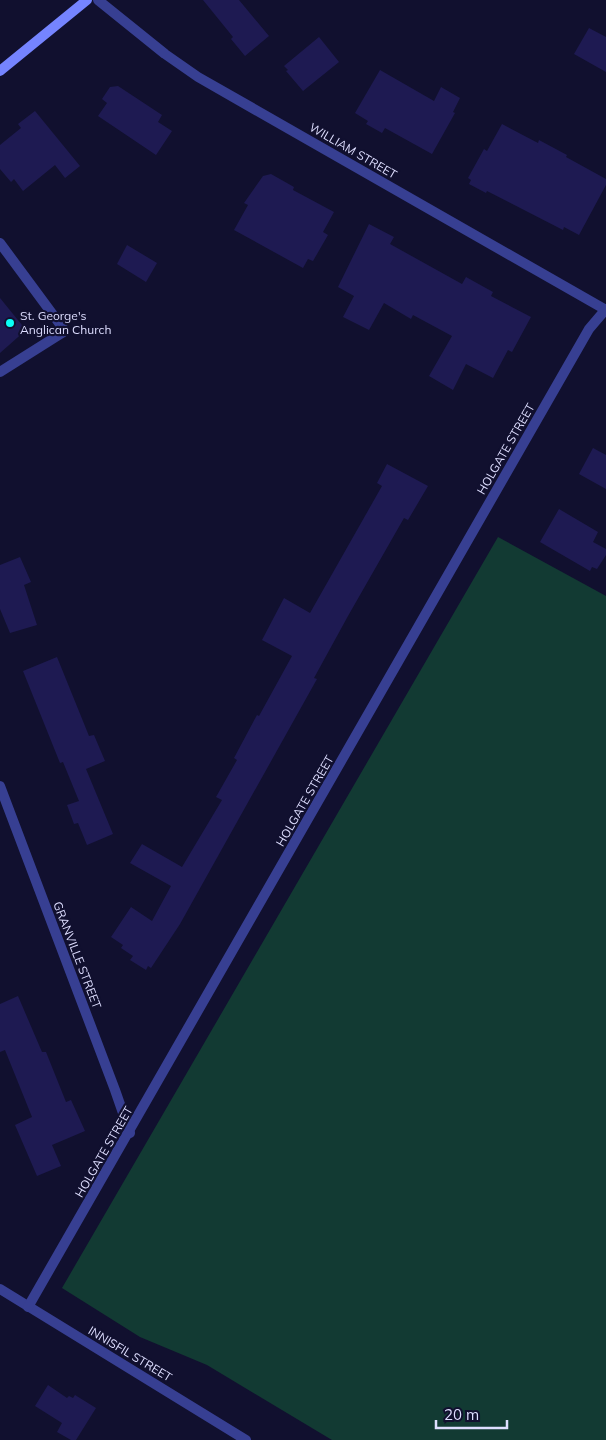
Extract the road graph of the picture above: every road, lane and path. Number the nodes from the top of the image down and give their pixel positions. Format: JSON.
{"nodes":[{"id":1,"x":87,"y":0,"type":"edge"},
{"id":2,"x":98,"y":0,"type":"edge"},
{"id":3,"x":0,"y":71,"type":"edge"},
{"id":4,"x":0,"y":243,"type":"edge"},
{"id":5,"x":606,"y":309,"type":"edge"},
{"id":6,"x":0,"y":372,"type":"edge"},
{"id":7,"x":0,"y":786,"type":"edge"},
{"id":8,"x":130,"y":1133,"type":"junction"},
{"id":9,"x":0,"y":1290,"type":"edge"},
{"id":10,"x":28,"y":1307,"type":"junction"},
{"id":11,"x":246,"y":1440,"type":"edge"}],
"edges":[{"from":1,"to":3,"type":"main road"},
{"from":2,"to":5,"type":"street","name":"WILLIAM STREET"},
{"from":4,"to":6,"type":"street"},
{"from":5,"to":8,"type":"street","name":"HOLGATE STREET"},
{"from":7,"to":8,"type":"street","name":"GRANVILLE STREET"},
{"from":8,"to":10,"type":"street","name":"HOLGATE STREET"},
{"from":9,"to":10,"type":"street","name":"INNISFIL STREET"},
{"from":10,"to":11,"type":"street","name":"INNISFIL STREET"}]}
